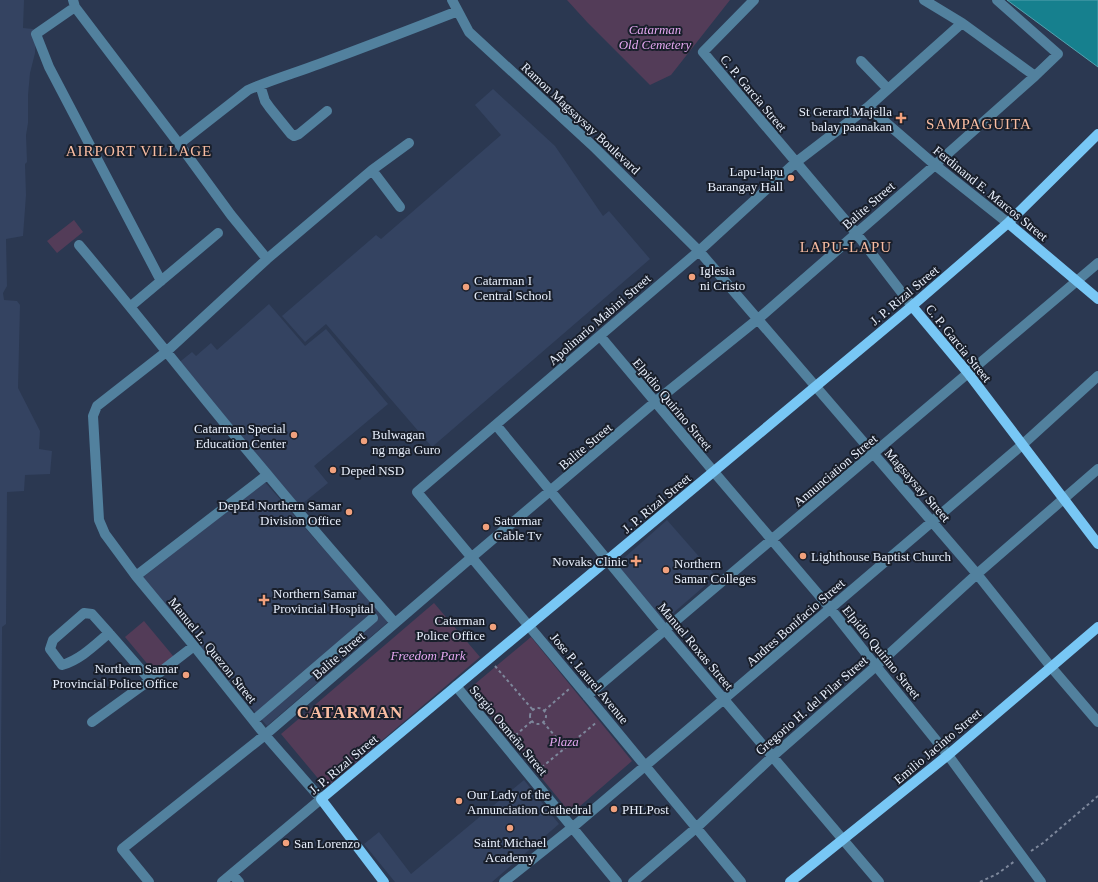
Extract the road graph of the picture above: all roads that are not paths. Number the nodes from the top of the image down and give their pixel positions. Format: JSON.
{"nodes":[{"id":1,"x":452,"y":0,"type":"edge"},
{"id":2,"x":754,"y":0,"type":"edge"},
{"id":3,"x":924,"y":0,"type":"edge"},
{"id":4,"x":997,"y":0,"type":"edge"},
{"id":5,"x":74,"y":4,"type":"edge"},
{"id":6,"x":458,"y":11,"type":"junction"},
{"id":7,"x":962,"y":23,"type":"junction"},
{"id":8,"x":861,"y":61,"type":"dead end"},
{"id":9,"x":1035,"y":76,"type":"junction"},
{"id":10,"x":260,"y":85,"type":"junction"},
{"id":11,"x":888,"y":89,"type":"junction"},
{"id":12,"x":868,"y":107,"type":"junction"},
{"id":13,"x":327,"y":111,"type":"dead end"},
{"id":14,"x":1098,"y":134,"type":"edge"},
{"id":15,"x":409,"y":143,"type":"dead end"},
{"id":16,"x":179,"y":144,"type":"junction"},
{"id":17,"x":795,"y":163,"type":"junction"},
{"id":18,"x":935,"y":165,"type":"junction"},
{"id":19,"x":372,"y":170,"type":"junction"},
{"id":20,"x":400,"y":207,"type":"dead end"},
{"id":21,"x":1008,"y":223,"type":"junction"},
{"id":22,"x":218,"y":233,"type":"dead end"},
{"id":23,"x":856,"y":233,"type":"junction"},
{"id":24,"x":80,"y":245,"type":"dead end"},
{"id":25,"x":699,"y":251,"type":"junction"},
{"id":26,"x":267,"y":259,"type":"junction"},
{"id":27,"x":1098,"y":263,"type":"edge"},
{"id":28,"x":161,"y":281,"type":"junction"},
{"id":29,"x":1076,"y":281,"type":"junction"},
{"id":30,"x":1098,"y":299,"type":"edge"},
{"id":31,"x":131,"y":306,"type":"junction"},
{"id":32,"x":912,"y":306,"type":"junction"},
{"id":33,"x":758,"y":319,"type":"junction"},
{"id":34,"x":600,"y":336,"type":"junction"},
{"id":35,"x":166,"y":352,"type":"junction"},
{"id":36,"x":968,"y":373,"type":"junction"},
{"id":37,"x":1098,"y":376,"type":"edge"},
{"id":38,"x":816,"y":387,"type":"junction"},
{"id":39,"x":655,"y":402,"type":"junction"},
{"id":40,"x":496,"y":424,"type":"junction"},
{"id":41,"x":1022,"y":445,"type":"junction"},
{"id":42,"x":874,"y":454,"type":"junction"},
{"id":43,"x":1098,"y":469,"type":"edge"},
{"id":44,"x":714,"y":472,"type":"junction"},
{"id":45,"x":267,"y":475,"type":"junction"},
{"id":46,"x":551,"y":491,"type":"junction"},
{"id":47,"x":417,"y":492,"type":"joint"},
{"id":48,"x":1063,"y":499,"type":"junction"},
{"id":49,"x":932,"y":521,"type":"junction"},
{"id":50,"x":772,"y":541,"type":"junction"},
{"id":51,"x":1098,"y":544,"type":"edge"},
{"id":52,"x":472,"y":558,"type":"junction"},
{"id":53,"x":608,"y":560,"type":"junction"},
{"id":54,"x":978,"y":574,"type":"junction"},
{"id":55,"x":136,"y":576,"type":"junction"},
{"id":56,"x":830,"y":608,"type":"junction"},
{"id":57,"x":373,"y":618,"type":"dead end"},
{"id":58,"x":395,"y":623,"type":"junction"},
{"id":59,"x":529,"y":626,"type":"junction"},
{"id":60,"x":1098,"y":627,"type":"edge"},
{"id":61,"x":665,"y":630,"type":"junction"},
{"id":62,"x":109,"y":633,"type":"junction"},
{"id":63,"x":194,"y":646,"type":"junction"},
{"id":64,"x":876,"y":666,"type":"junction"},
{"id":65,"x":1051,"y":666,"type":"junction"},
{"id":66,"x":150,"y":680,"type":"junction"},
{"id":67,"x":456,"y":686,"type":"junction"},
{"id":68,"x":588,"y":696,"type":"junction"},
{"id":69,"x":724,"y":699,"type":"junction"},
{"id":70,"x":254,"y":720,"type":"junction"},
{"id":71,"x":92,"y":722,"type":"dead end"},
{"id":72,"x":1098,"y":722,"type":"edge"},
{"id":73,"x":265,"y":735,"type":"junction"},
{"id":74,"x":948,"y":755,"type":"junction"},
{"id":75,"x":773,"y":756,"type":"junction"},
{"id":76,"x":646,"y":766,"type":"junction"},
{"id":77,"x":321,"y":800,"type":"junction"},
{"id":78,"x":573,"y":827,"type":"junction"},
{"id":79,"x":696,"y":828,"type":"junction"},
{"id":80,"x":843,"y":840,"type":"junction"},
{"id":81,"x":232,"y":874,"type":"junction"},
{"id":82,"x":149,"y":882,"type":"edge"},
{"id":83,"x":222,"y":882,"type":"edge"},
{"id":84,"x":239,"y":882,"type":"edge"},
{"id":85,"x":384,"y":882,"type":"edge"},
{"id":86,"x":504,"y":882,"type":"edge"},
{"id":87,"x":617,"y":882,"type":"edge"},
{"id":88,"x":633,"y":882,"type":"edge"},
{"id":89,"x":741,"y":882,"type":"edge"},
{"id":90,"x":790,"y":882,"type":"edge"},
{"id":91,"x":879,"y":882,"type":"edge"},
{"id":92,"x":1041,"y":882,"type":"edge"}],
"edges":[{"from":1,"to":6,"type":"street","name":"Ramon Magsaysay Boulevard"},
{"from":2,"to":17,"type":"street","name":"C. P. Garcia Street"},
{"from":3,"to":7,"type":"street"},
{"from":4,"to":9,"type":"street","name":"Balite Street"},
{"from":5,"to":16,"type":"street"},
{"from":5,"to":28,"type":"street"},
{"from":6,"to":10,"type":"street"},
{"from":6,"to":25,"type":"street","name":"Ramon Magsaysay Boulevard"},
{"from":7,"to":9,"type":"street"},
{"from":7,"to":11,"type":"street","name":"Apolinario Mabini Street"},
{"from":8,"to":11,"type":"street"},
{"from":9,"to":18,"type":"street","name":"Balite Street"},
{"from":10,"to":13,"type":"street"},
{"from":10,"to":16,"type":"street"},
{"from":11,"to":12,"type":"street","name":"Apolinario Mabini Street"},
{"from":12,"to":17,"type":"street","name":"Apolinario Mabini Street"},
{"from":12,"to":18,"type":"street","name":"Ferdinand E. Marcos Street"},
{"from":14,"to":21,"type":"main road","name":"J. P. Rizal Street"},
{"from":15,"to":19,"type":"street"},
{"from":16,"to":26,"type":"street"},
{"from":17,"to":23,"type":"street","name":"C. P. Garcia Street"},
{"from":17,"to":25,"type":"street","name":"Apolinario Mabini Street"},
{"from":18,"to":21,"type":"street","name":"Ferdinand E. Marcos Street"},
{"from":18,"to":23,"type":"street","name":"Balite Street"},
{"from":19,"to":20,"type":"street"},
{"from":19,"to":26,"type":"street"},
{"from":21,"to":29,"type":"main road","name":"Ferdinand E. Marcos Street"},
{"from":21,"to":32,"type":"main road","name":"J. P. Rizal Street"},
{"from":22,"to":28,"type":"street"},
{"from":23,"to":32,"type":"street","name":"C. P. Garcia Street"},
{"from":23,"to":33,"type":"street","name":"Balite Street"},
{"from":24,"to":31,"type":"street"},
{"from":25,"to":33,"type":"street","name":"Magsaysay Street"},
{"from":25,"to":34,"type":"street","name":"Apolinario Mabini Street"},
{"from":26,"to":35,"type":"street"},
{"from":27,"to":29,"type":"street","name":"Annunciation Street"},
{"from":28,"to":31,"type":"street"},
{"from":29,"to":30,"type":"main road","name":"Ferdinand E. Marcos Street"},
{"from":29,"to":36,"type":"street","name":"Annunciation Street"},
{"from":31,"to":35,"type":"street"},
{"from":32,"to":36,"type":"main road","name":"C. P. Garcia Street"},
{"from":32,"to":38,"type":"main road","name":"J. P. Rizal Street"},
{"from":33,"to":38,"type":"street","name":"Magsaysay Street"},
{"from":33,"to":39,"type":"street","name":"Balite Street"},
{"from":34,"to":39,"type":"street","name":"Elpidio Quirino Street"},
{"from":34,"to":40,"type":"street","name":"Apolinario Mabini Street"},
{"from":35,"to":45,"type":"street"},
{"from":35,"to":55,"type":"street","name":"Manuel L. Quezon Street"},
{"from":36,"to":41,"type":"main road","name":"C. P. Garcia Street"},
{"from":36,"to":42,"type":"street","name":"Annunciation Street"},
{"from":37,"to":41,"type":"street","name":"Andres Bonifacio Street"},
{"from":38,"to":42,"type":"street","name":"Magsaysay Street"},
{"from":38,"to":44,"type":"main road","name":"J. P. Rizal Street"},
{"from":39,"to":44,"type":"street","name":"Elpidio Quirino Street"},
{"from":39,"to":46,"type":"street","name":"Balite Street"},
{"from":40,"to":46,"type":"street","name":"Manuel Roxas Street"},
{"from":40,"to":47,"type":"street","name":"Apolinario Mabini Street"},
{"from":41,"to":48,"type":"main road","name":"C. P. Garcia Street"},
{"from":41,"to":49,"type":"street","name":"Andres Bonifacio Street"},
{"from":42,"to":49,"type":"street","name":"Magsaysay Street"},
{"from":42,"to":50,"type":"street","name":"Annunciation Street"},
{"from":43,"to":48,"type":"street","name":"Gregorio H. del Pilar Street"},
{"from":44,"to":50,"type":"street","name":"Elpidio Quirino Street"},
{"from":44,"to":53,"type":"main road","name":"J. P. Rizal Street"},
{"from":45,"to":55,"type":"street"},
{"from":45,"to":58,"type":"street"},
{"from":46,"to":52,"type":"street","name":"Balite Street"},
{"from":46,"to":53,"type":"street","name":"Manuel Roxas Street"},
{"from":47,"to":52,"type":"street","name":"Jose P. Laurel Avenue"},
{"from":48,"to":51,"type":"main road","name":"C. P. Garcia Street"},
{"from":48,"to":54,"type":"street","name":"Gregorio H. del Pilar Street"},
{"from":49,"to":54,"type":"street","name":"Magsaysay Street"},
{"from":49,"to":56,"type":"street","name":"Andres Bonifacio Street"},
{"from":50,"to":56,"type":"street","name":"Elpidio Quirino Street"},
{"from":50,"to":61,"type":"street","name":"Annunciation Street"},
{"from":52,"to":58,"type":"street","name":"Balite Street"},
{"from":52,"to":59,"type":"street","name":"Jose P. Laurel Avenue"},
{"from":53,"to":59,"type":"main road","name":"J. P. Rizal Street"},
{"from":53,"to":61,"type":"street","name":"Manuel Roxas Street"},
{"from":54,"to":64,"type":"street","name":"Gregorio H. del Pilar Street"},
{"from":54,"to":65,"type":"street","name":"Magsaysay Street"},
{"from":55,"to":63,"type":"street","name":"Manuel L. Quezon Street"},
{"from":56,"to":64,"type":"street","name":"Elpidio Quirino Street"},
{"from":56,"to":69,"type":"street","name":"Andres Bonifacio Street"},
{"from":57,"to":70,"type":"street"},
{"from":58,"to":73,"type":"street","name":"Balite Street"},
{"from":59,"to":67,"type":"main road","name":"J. P. Rizal Street"},
{"from":59,"to":68,"type":"street","name":"Jose P. Laurel Avenue"},
{"from":60,"to":65,"type":"main road","name":"Emilio Jacinto Street"},
{"from":61,"to":68,"type":"street","name":"Annunciation Street"},
{"from":61,"to":69,"type":"street","name":"Manuel Roxas Street"},
{"from":62,"to":62,"type":"street"},
{"from":62,"to":66,"type":"street"},
{"from":63,"to":66,"type":"street"},
{"from":63,"to":70,"type":"street","name":"Manuel L. Quezon Street"},
{"from":64,"to":74,"type":"street","name":"Elpidio Quirino Street"},
{"from":64,"to":75,"type":"street","name":"Gregorio H. del Pilar Street"},
{"from":65,"to":72,"type":"street","name":"Magsaysay Street"},
{"from":65,"to":74,"type":"main road","name":"Emilio Jacinto Street"},
{"from":66,"to":71,"type":"street"},
{"from":67,"to":77,"type":"main road","name":"J. P. Rizal Street"},
{"from":67,"to":78,"type":"street","name":"Sergio Osmeña Street"},
{"from":68,"to":76,"type":"street","name":"Jose P. Laurel Avenue"},
{"from":69,"to":75,"type":"street","name":"Manuel Roxas Street"},
{"from":69,"to":76,"type":"street","name":"Andres Bonifacio Street"},
{"from":70,"to":73,"type":"street","name":"Manuel L. Quezon Street"},
{"from":73,"to":77,"type":"street","name":"Manuel L. Quezon Street"},
{"from":73,"to":82,"type":"street","name":"Balite Street"},
{"from":74,"to":80,"type":"main road","name":"Emilio Jacinto Street"},
{"from":74,"to":92,"type":"street","name":"Elpidio Quirino Street"},
{"from":75,"to":79,"type":"street","name":"Gregorio H. del Pilar Street"},
{"from":75,"to":80,"type":"street","name":"Manuel Roxas Street"},
{"from":76,"to":78,"type":"street","name":"Andres Bonifacio Street"},
{"from":76,"to":79,"type":"street","name":"Jose P. Laurel Avenue"},
{"from":77,"to":81,"type":"street","name":"J. P. Rizal Street"},
{"from":77,"to":85,"type":"main road","name":"Manuel L. Quezon Street"},
{"from":78,"to":86,"type":"street","name":"Andres Bonifacio Street"},
{"from":78,"to":87,"type":"street","name":"Sergio Osmeña Street"},
{"from":79,"to":88,"type":"street","name":"Gregorio H. del Pilar Street"},
{"from":79,"to":89,"type":"street","name":"Jose P. Laurel Avenue"},
{"from":80,"to":90,"type":"main road","name":"Emilio Jacinto Street"},
{"from":80,"to":91,"type":"street","name":"Manuel Roxas Street"},
{"from":81,"to":83,"type":"street","name":"J. P. Rizal Street"},
{"from":81,"to":84,"type":"street"}]}
